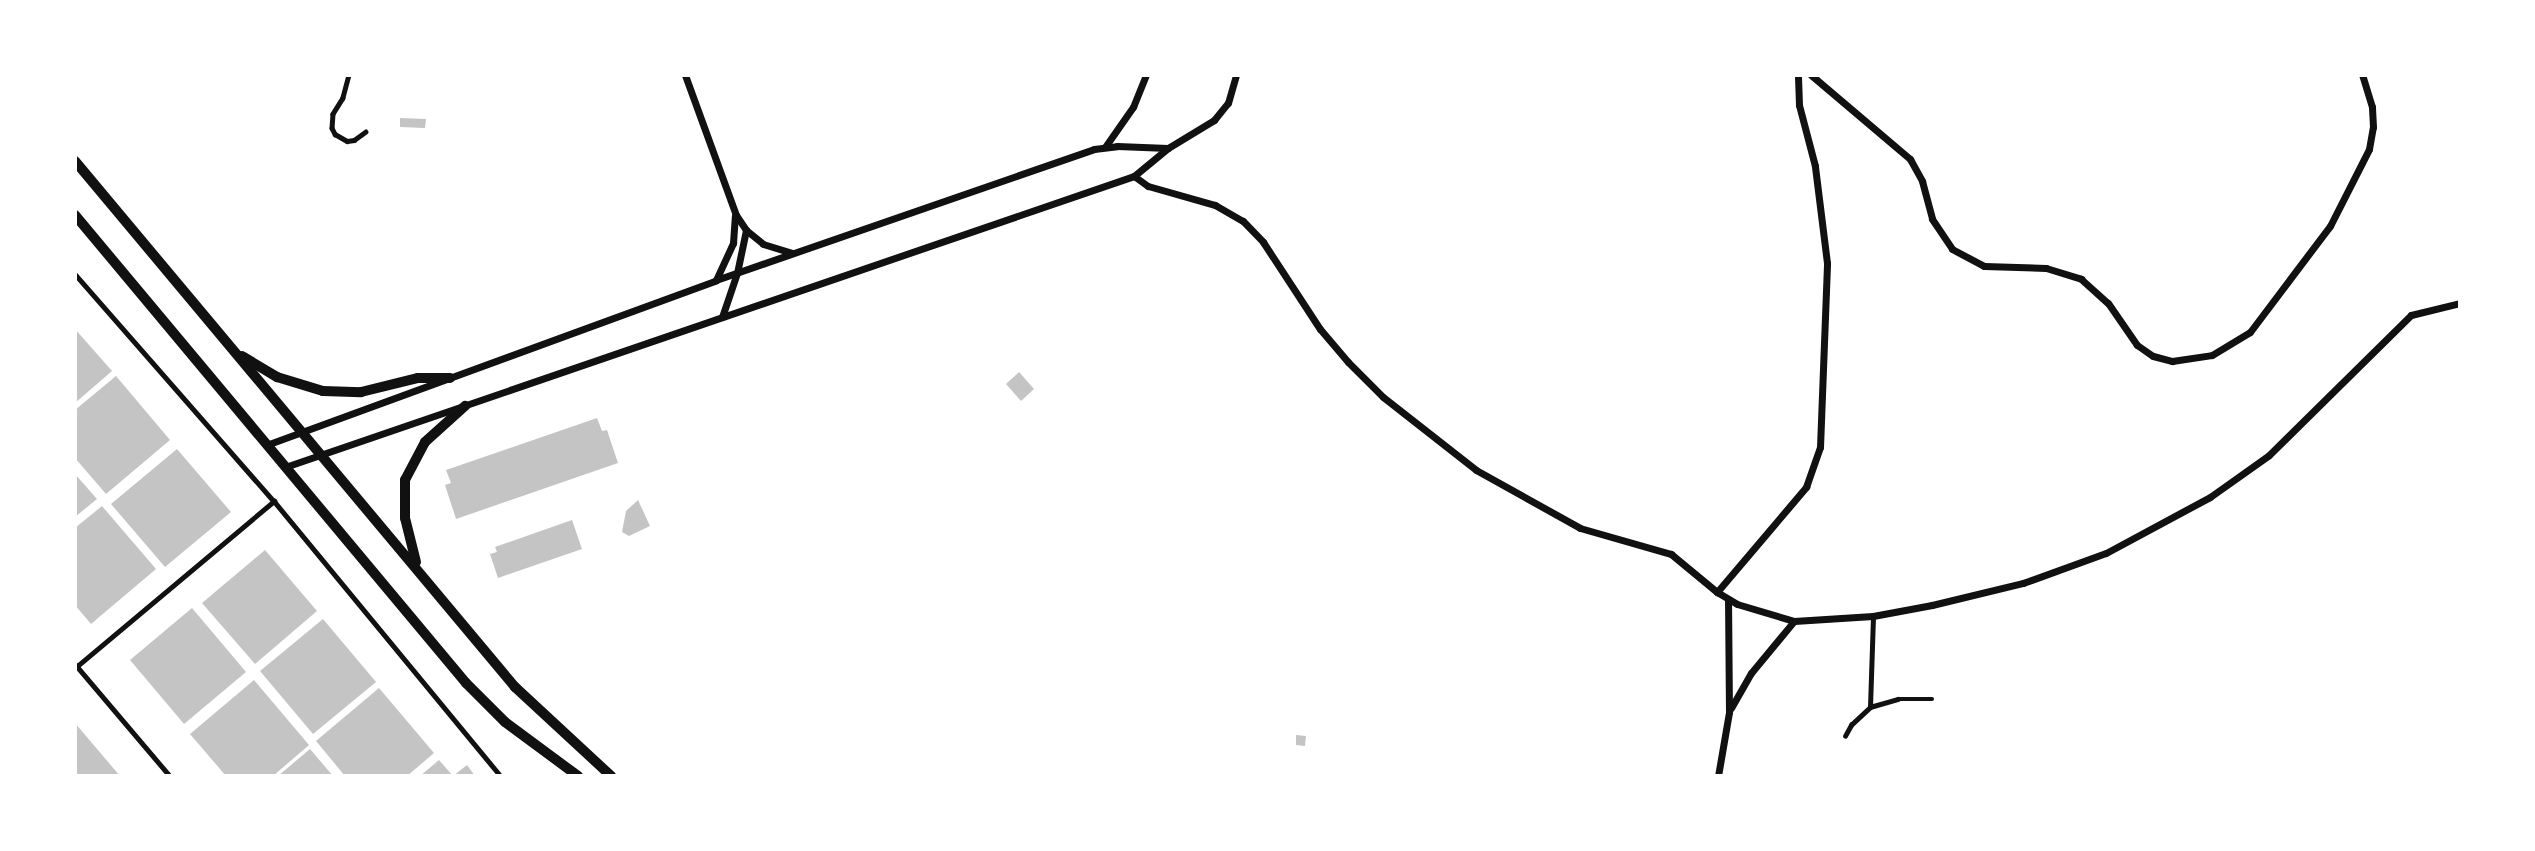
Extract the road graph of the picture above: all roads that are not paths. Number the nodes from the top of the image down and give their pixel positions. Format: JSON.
{"nodes":[{"id":1,"x":349,"y":75,"type":"edge"},
{"id":2,"x":685,"y":75,"type":"edge"},
{"id":3,"x":1146,"y":75,"type":"edge"},
{"id":4,"x":1236,"y":75,"type":"edge"},
{"id":5,"x":1798,"y":75,"type":"edge"},
{"id":6,"x":1811,"y":75,"type":"edge"},
{"id":7,"x":2362,"y":75,"type":"edge"},
{"id":8,"x":365,"y":132,"type":"dead end"},
{"id":9,"x":1105,"y":147,"type":"junction"},
{"id":10,"x":1168,"y":148,"type":"junction"},
{"id":11,"x":75,"y":160,"type":"edge"},
{"id":12,"x":1134,"y":176,"type":"junction"},
{"id":13,"x":75,"y":215,"type":"edge"},
{"id":14,"x":736,"y":215,"type":"junction"},
{"id":15,"x":746,"y":230,"type":"junction"},
{"id":16,"x":794,"y":253,"type":"junction"},
{"id":17,"x":737,"y":273,"type":"junction"},
{"id":18,"x":75,"y":274,"type":"edge"},
{"id":19,"x":716,"y":280,"type":"junction"},
{"id":20,"x":2460,"y":303,"type":"edge"},
{"id":21,"x":722,"y":317,"type":"junction"},
{"id":22,"x":235,"y":352,"type":"junction"},
{"id":23,"x":450,"y":378,"type":"junction"},
{"id":24,"x":465,"y":406,"type":"junction"},
{"id":25,"x":303,"y":431,"type":"junction"},
{"id":26,"x":269,"y":444,"type":"junction"},
{"id":27,"x":322,"y":454,"type":"junction"},
{"id":28,"x":288,"y":466,"type":"junction"},
{"id":29,"x":274,"y":501,"type":"junction"},
{"id":30,"x":418,"y":568,"type":"junction"},
{"id":31,"x":1717,"y":592,"type":"junction"},
{"id":32,"x":1728,"y":600,"type":"junction"},
{"id":33,"x":1873,"y":616,"type":"junction"},
{"id":34,"x":1794,"y":621,"type":"junction"},
{"id":35,"x":76,"y":666,"type":"edge"},
{"id":36,"x":1932,"y":699,"type":"dead end"},
{"id":37,"x":1870,"y":707,"type":"junction"},
{"id":38,"x":1729,"y":712,"type":"junction"},
{"id":39,"x":1845,"y":736,"type":"dead end"},
{"id":40,"x":170,"y":776,"type":"edge"},
{"id":41,"x":500,"y":776,"type":"edge"},
{"id":42,"x":578,"y":776,"type":"edge"},
{"id":43,"x":611,"y":776,"type":"edge"},
{"id":44,"x":1718,"y":776,"type":"edge"}],
"edges":[{"from":1,"to":8,"type":"lane"},
{"from":2,"to":14,"type":"street"},
{"from":3,"to":9,"type":"street"},
{"from":4,"to":10,"type":"street"},
{"from":5,"to":31,"type":"street"},
{"from":6,"to":7,"type":"street"},
{"from":9,"to":10,"type":"street"},
{"from":9,"to":16,"type":"street"},
{"from":10,"to":12,"type":"street"},
{"from":11,"to":22,"type":"street"},
{"from":12,"to":21,"type":"street"},
{"from":12,"to":31,"type":"street"},
{"from":13,"to":26,"type":"street"},
{"from":14,"to":15,"type":"street"},
{"from":14,"to":19,"type":"street"},
{"from":15,"to":16,"type":"street"},
{"from":15,"to":17,"type":"street"},
{"from":16,"to":17,"type":"street"},
{"from":17,"to":19,"type":"street"},
{"from":17,"to":21,"type":"street"},
{"from":18,"to":29,"type":"lane"},
{"from":19,"to":23,"type":"street"},
{"from":20,"to":33,"type":"street"},
{"from":21,"to":24,"type":"street"},
{"from":22,"to":23,"type":"street"},
{"from":22,"to":25,"type":"street"},
{"from":23,"to":25,"type":"street"},
{"from":24,"to":27,"type":"street"},
{"from":24,"to":30,"type":"street"},
{"from":25,"to":26,"type":"street"},
{"from":25,"to":27,"type":"street"},
{"from":26,"to":28,"type":"street"},
{"from":27,"to":28,"type":"street"},
{"from":27,"to":30,"type":"street"},
{"from":28,"to":42,"type":"street"},
{"from":29,"to":35,"type":"lane"},
{"from":29,"to":41,"type":"lane"},
{"from":30,"to":43,"type":"street"},
{"from":31,"to":32,"type":"street"},
{"from":32,"to":34,"type":"street"},
{"from":32,"to":38,"type":"street"},
{"from":33,"to":34,"type":"street"},
{"from":33,"to":37,"type":"lane"},
{"from":34,"to":38,"type":"street"},
{"from":35,"to":40,"type":"lane"},
{"from":36,"to":37,"type":"lane"},
{"from":37,"to":39,"type":"lane"},
{"from":38,"to":44,"type":"street"}]}
